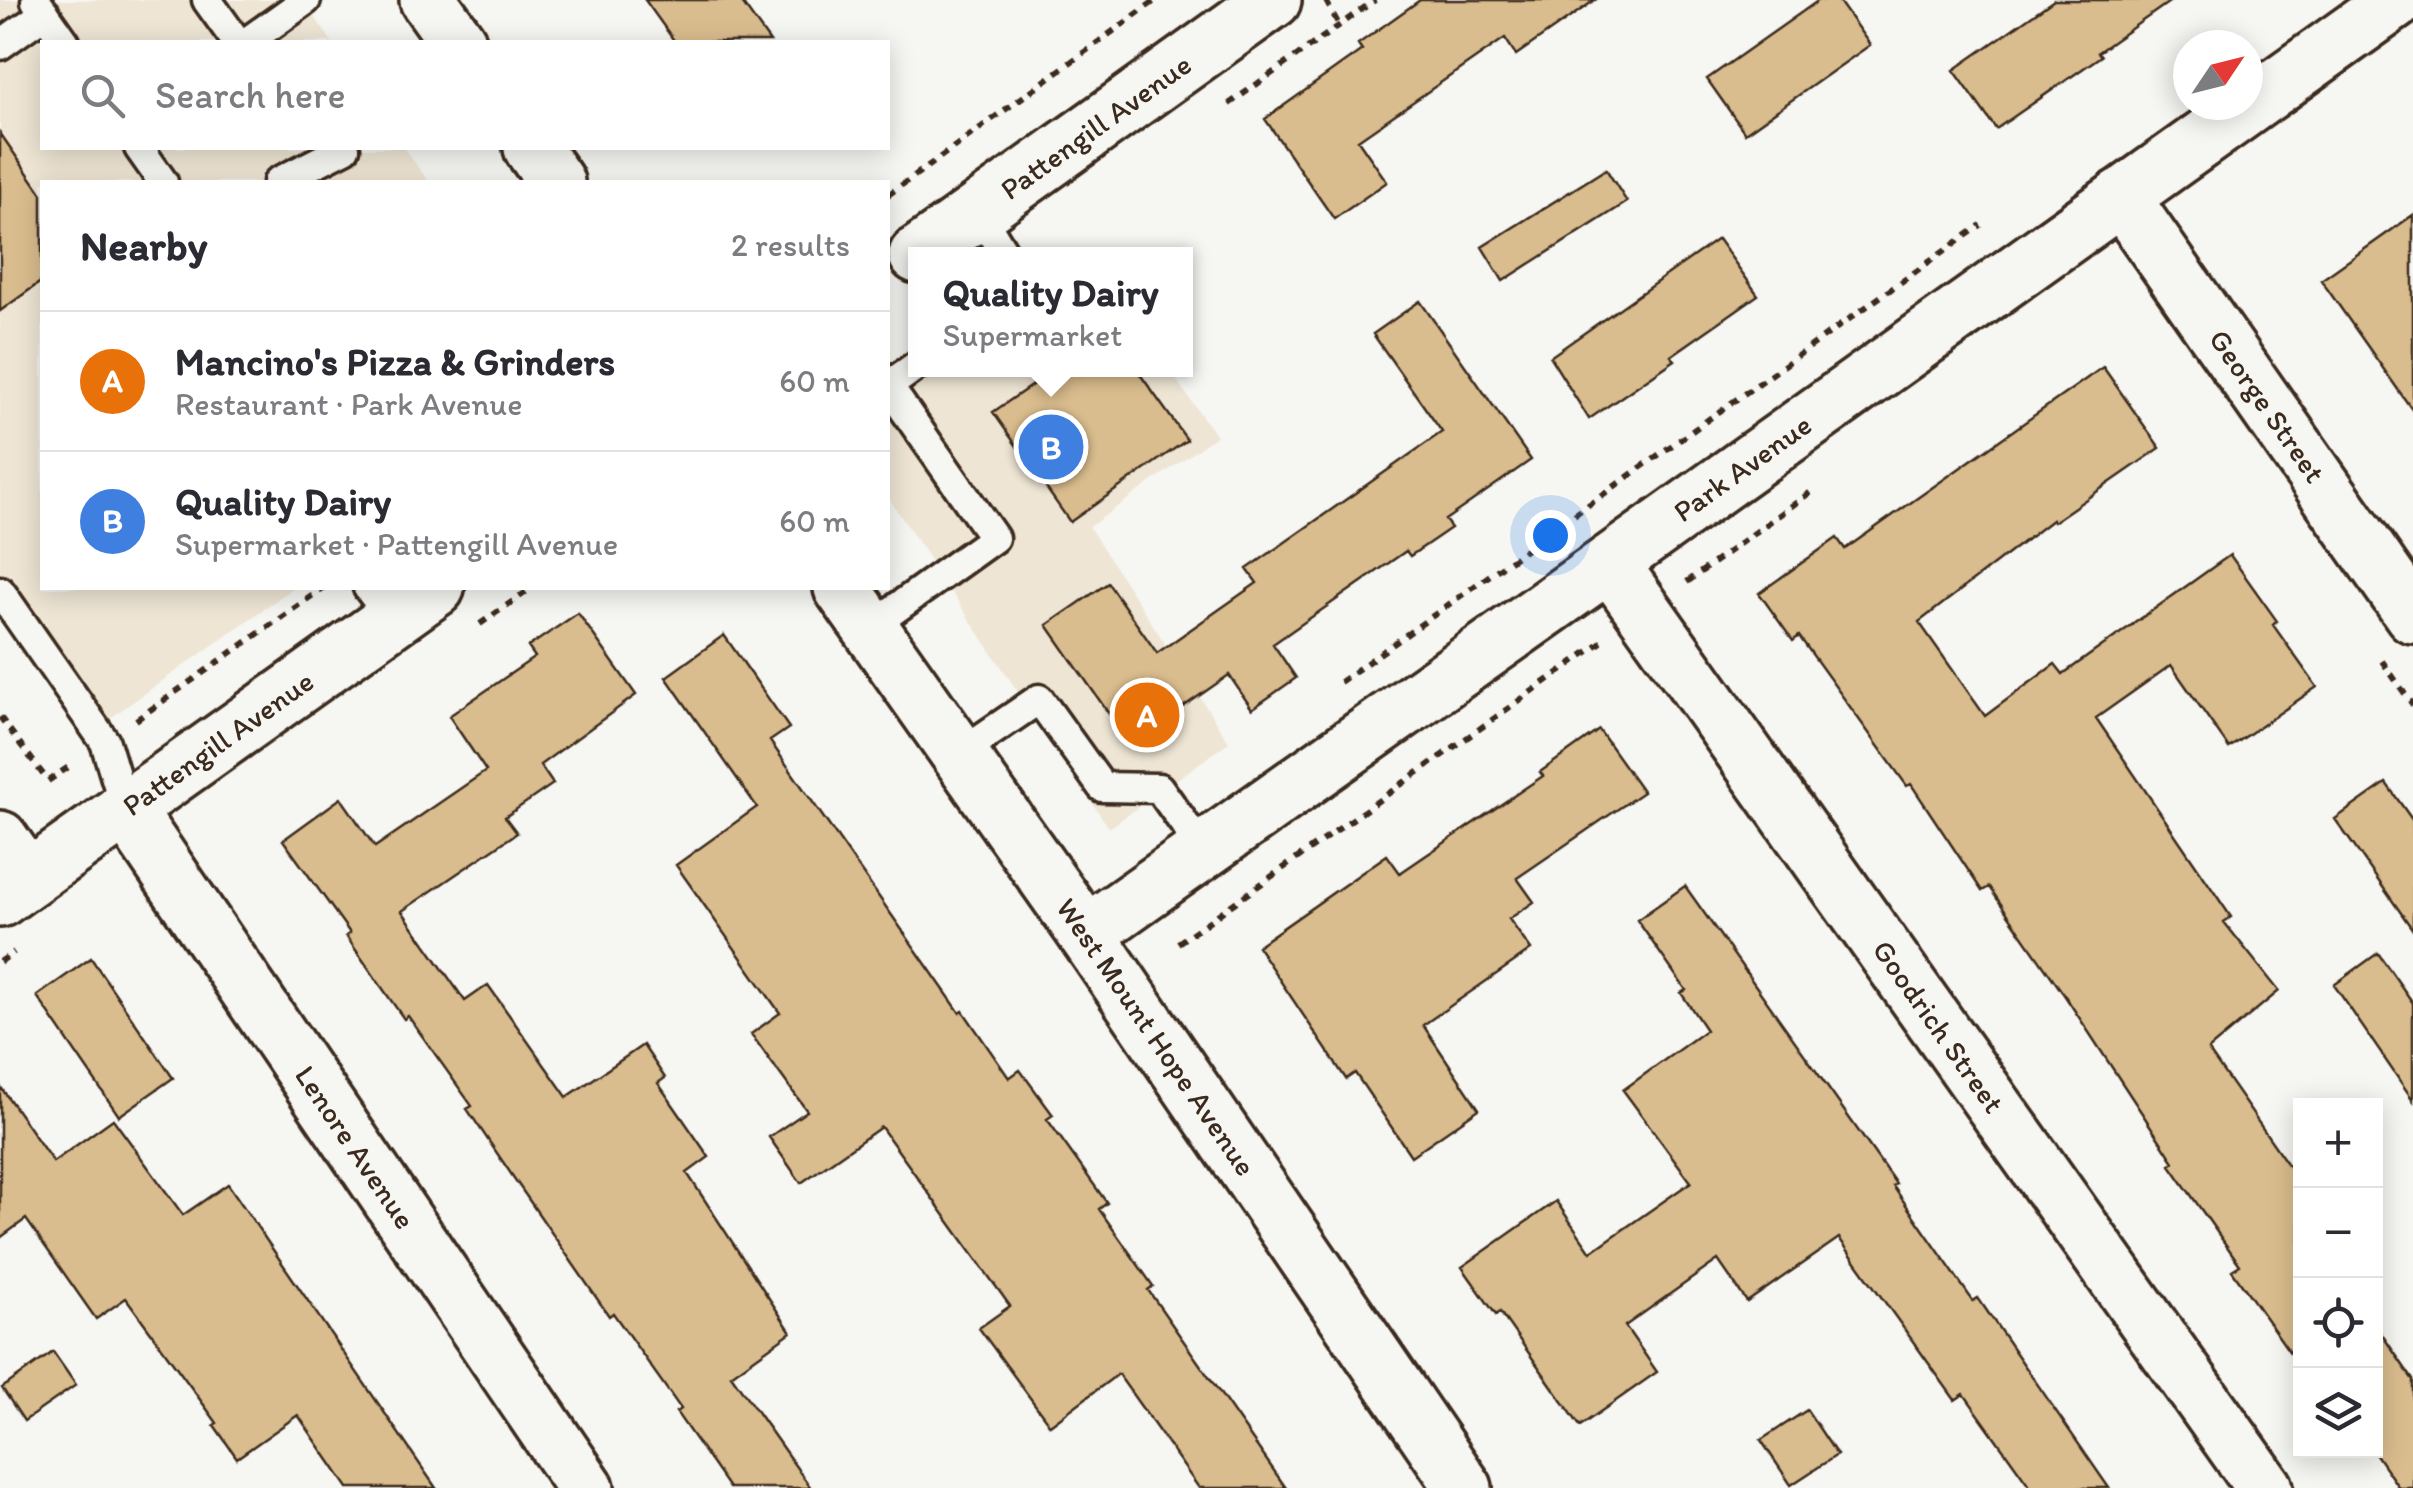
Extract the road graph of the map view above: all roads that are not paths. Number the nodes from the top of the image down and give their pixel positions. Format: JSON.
{"nodes":[{"id":1,"x":207,"y":0,"type":"edge"},
{"id":2,"x":306,"y":0,"type":"edge"},
{"id":3,"x":428,"y":0,"type":"edge"},
{"id":4,"x":1273,"y":0,"type":"edge"},
{"id":5,"x":2397,"y":0,"type":"edge"},
{"id":6,"x":40,"y":7,"type":"edge"},
{"id":7,"x":64,"y":40,"type":"edge"},
{"id":8,"x":235,"y":40,"type":"edge"},
{"id":9,"x":250,"y":40,"type":"edge"},
{"id":10,"x":457,"y":40,"type":"edge"},
{"id":11,"x":0,"y":45,"type":"edge"},
{"id":12,"x":139,"y":150,"type":"edge"},
{"id":13,"x":341,"y":150,"type":"edge"},
{"id":14,"x":533,"y":150,"type":"edge"},
{"id":15,"x":162,"y":180,"type":"edge"},
{"id":16,"x":282,"y":180,"type":"edge"},
{"id":17,"x":555,"y":180,"type":"edge"},
{"id":18,"x":2121,"y":197,"type":"junction"},
{"id":19,"x":992,"y":233,"type":"edge"},
{"id":20,"x":944,"y":247,"type":"edge"},
{"id":21,"x":890,"y":389,"type":"edge"},
{"id":22,"x":1610,"y":564,"type":"junction"},
{"id":23,"x":429,"y":590,"type":"edge"},
{"id":24,"x":890,"y":590,"type":"edge"},
{"id":25,"x":890,"y":590,"type":"edge"},
{"id":26,"x":0,"y":591,"type":"edge"},
{"id":27,"x":380,"y":603,"type":"edge"},
{"id":28,"x":856,"y":607,"type":"edge"},
{"id":29,"x":2413,"y":615,"type":"edge"},
{"id":30,"x":960,"y":753,"type":"junction"},
{"id":31,"x":124,"y":808,"type":"junction"},
{"id":32,"x":1203,"y":850,"type":"junction"},
{"id":33,"x":9,"y":872,"type":"edge"},
{"id":34,"x":1086,"y":934,"type":"junction"},
{"id":35,"x":586,"y":1488,"type":"edge"},
{"id":36,"x":1464,"y":1488,"type":"edge"},
{"id":37,"x":2265,"y":1488,"type":"edge"}],
"edges":[{"from":1,"to":8,"type":"lane"},
{"from":2,"to":9,"type":"lane"},
{"from":3,"to":10,"type":"street"},
{"from":4,"to":19,"type":"street","name":"Pattengill Avenue"},
{"from":5,"to":18,"type":"street","name":"Park Avenue"},
{"from":6,"to":7,"type":"lane"},
{"from":6,"to":11,"type":"lane"},
{"from":12,"to":15,"type":"lane"},
{"from":13,"to":16,"type":"lane"},
{"from":14,"to":17,"type":"street"},
{"from":18,"to":22,"type":"street","name":"Park Avenue"},
{"from":18,"to":29,"type":"street","name":"George Street"},
{"from":19,"to":20,"type":"street","name":"Pattengill Avenue"},
{"from":21,"to":25,"type":"lane"},
{"from":22,"to":32,"type":"street","name":"Park Avenue"},
{"from":22,"to":37,"type":"street","name":"Goodrich Street"},
{"from":23,"to":27,"type":"street","name":"Pattengill Avenue"},
{"from":24,"to":28,"type":"lane"},
{"from":26,"to":31,"type":"lane"},
{"from":27,"to":31,"type":"street","name":"Pattengill Avenue"},
{"from":28,"to":30,"type":"street","name":"West Mount Hope Avenue"},
{"from":30,"to":32,"type":"lane"},
{"from":30,"to":34,"type":"street","name":"West Mount Hope Avenue"},
{"from":31,"to":33,"type":"street","name":"Pattengill Avenue"},
{"from":31,"to":35,"type":"street","name":"Lenore Avenue"},
{"from":32,"to":34,"type":"street","name":"Park Avenue"},
{"from":34,"to":36,"type":"street","name":"West Mount Hope Avenue"}]}
